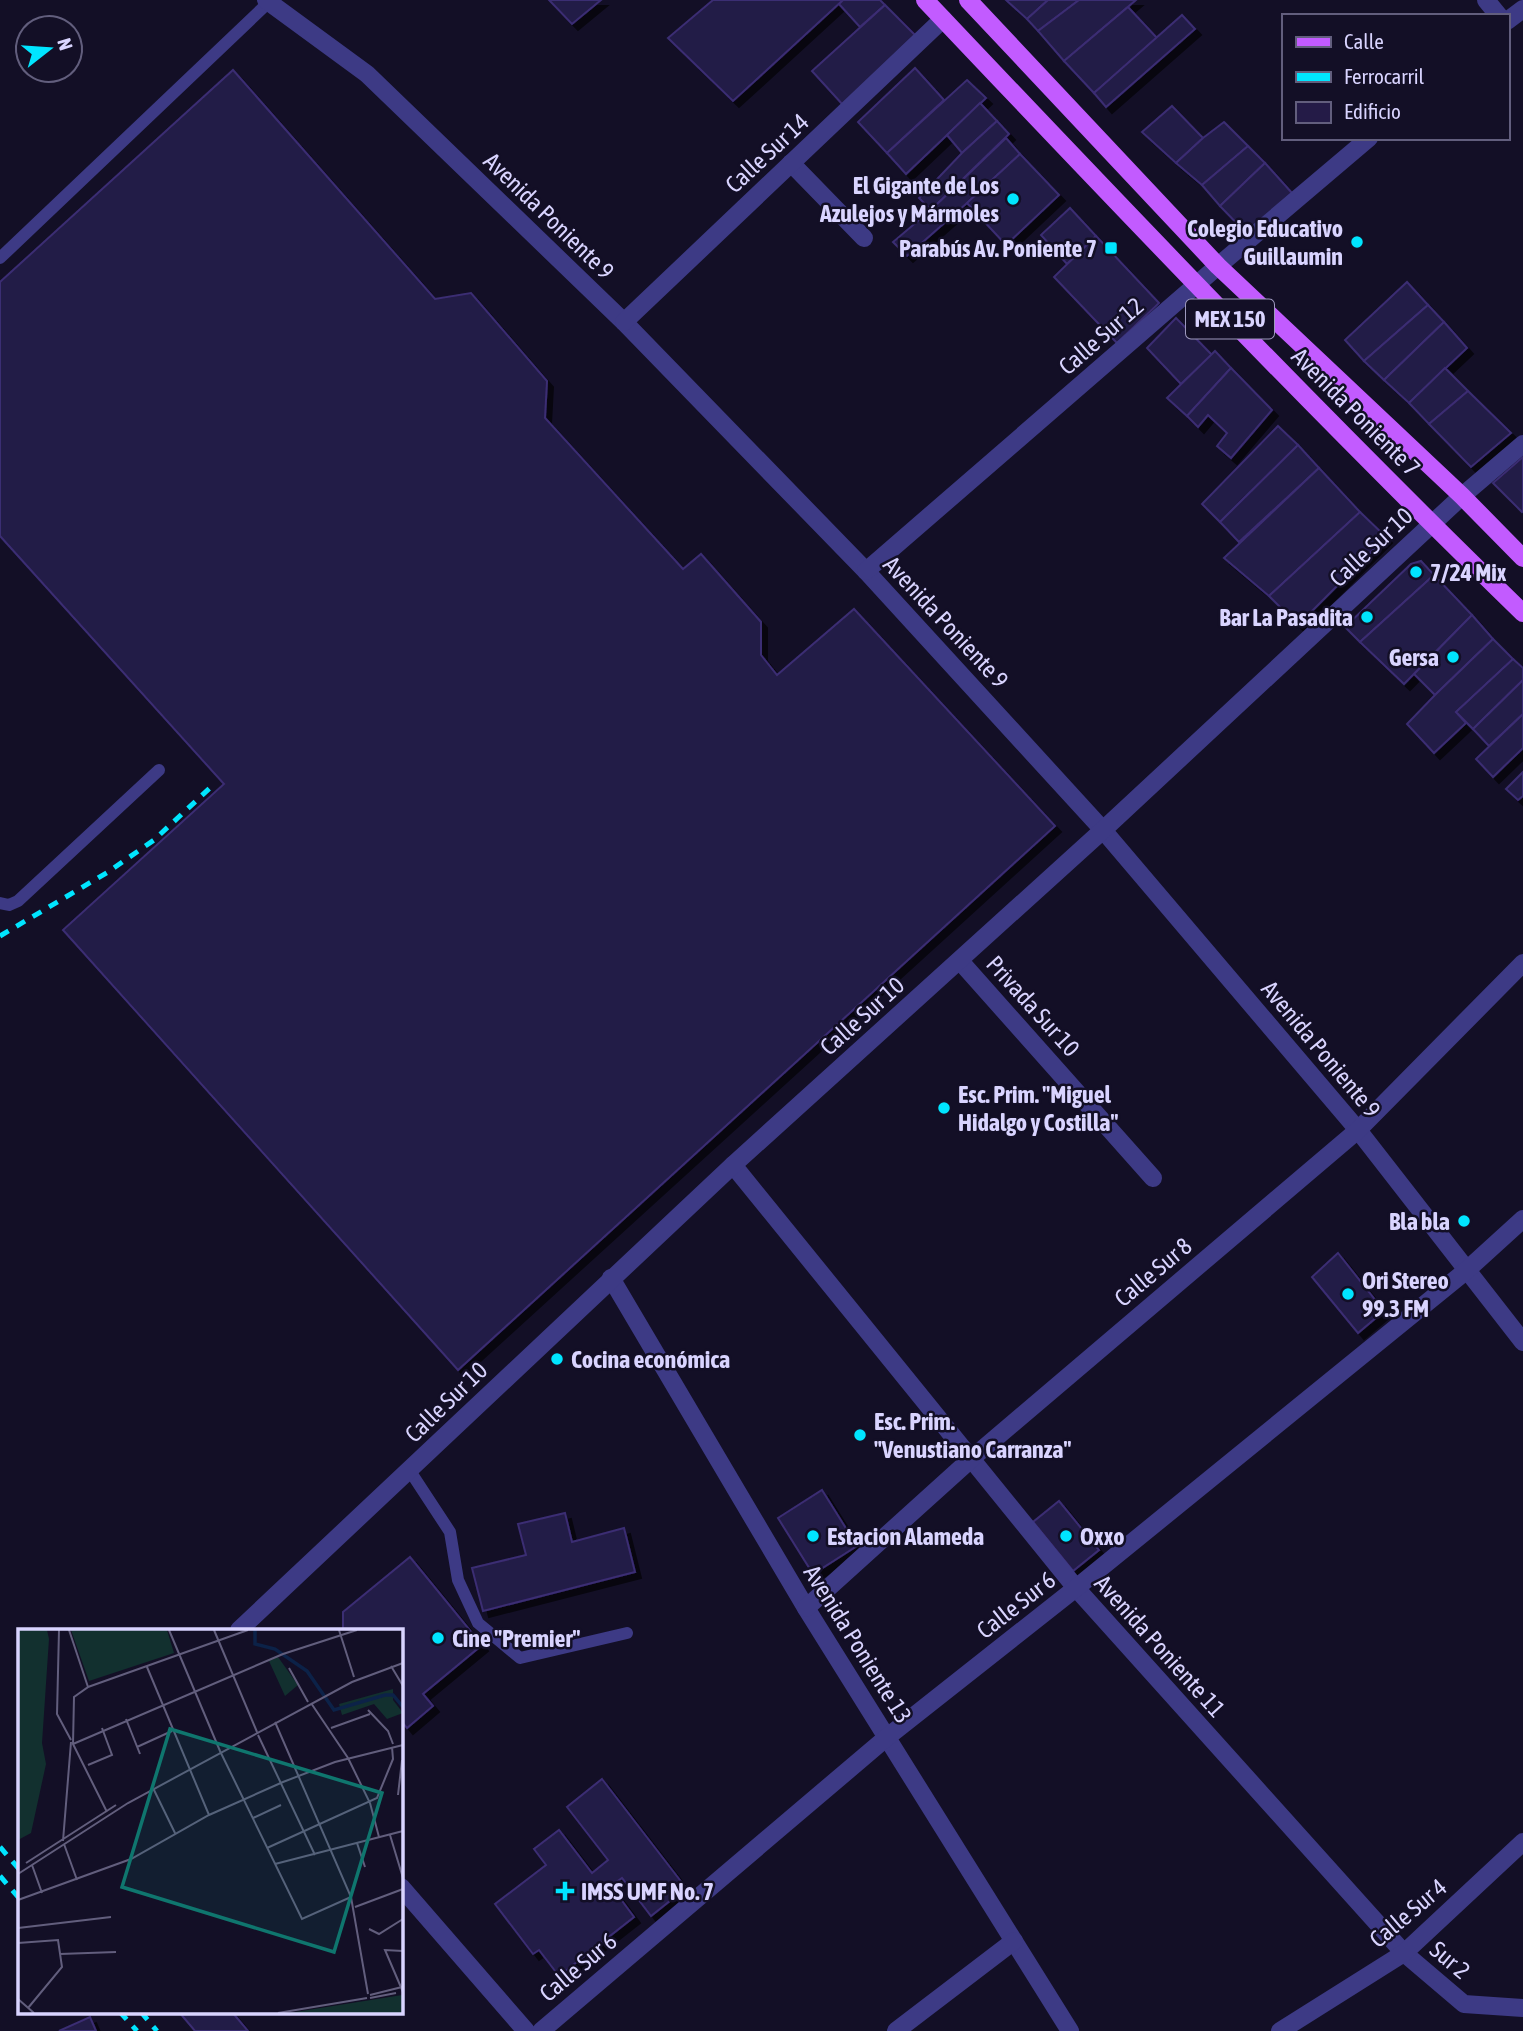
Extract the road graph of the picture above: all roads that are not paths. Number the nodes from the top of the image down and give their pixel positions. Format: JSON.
{"nodes":[{"id":1,"x":925,"y":0,"type":"edge"},
{"id":2,"x":968,"y":0,"type":"edge"},
{"id":3,"x":1486,"y":0,"type":"edge"},
{"id":4,"x":267,"y":1,"type":"edge"},
{"id":5,"x":1497,"y":14,"type":"edge"},
{"id":6,"x":943,"y":19,"type":"junction"},
{"id":7,"x":1367,"y":140,"type":"edge"},
{"id":8,"x":791,"y":163,"type":"junction"},
{"id":9,"x":864,"y":238,"type":"dead end"},
{"id":10,"x":0,"y":258,"type":"edge"},
{"id":11,"x":1218,"y":266,"type":"junction"},
{"id":12,"x":1196,"y":286,"type":"junction"},
{"id":13,"x":624,"y":322,"type":"junction"},
{"id":14,"x":1523,"y":444,"type":"edge"},
{"id":15,"x":1462,"y":496,"type":"junction"},
{"id":16,"x":1432,"y":524,"type":"junction"},
{"id":17,"x":1523,"y":558,"type":"edge"},
{"id":18,"x":866,"y":571,"type":"junction"},
{"id":19,"x":1523,"y":613,"type":"edge"},
{"id":20,"x":159,"y":770,"type":"dead end"},
{"id":21,"x":1103,"y":830,"type":"junction"},
{"id":22,"x":0,"y":903,"type":"edge"},
{"id":23,"x":960,"y":961,"type":"junction"},
{"id":24,"x":1523,"y":964,"type":"edge"},
{"id":25,"x":1358,"y":1130,"type":"junction"},
{"id":26,"x":733,"y":1165,"type":"junction"},
{"id":27,"x":1153,"y":1178,"type":"dead end"},
{"id":28,"x":1523,"y":1219,"type":"edge"},
{"id":29,"x":1467,"y":1270,"type":"junction"},
{"id":30,"x":611,"y":1278,"type":"junction"},
{"id":31,"x":1523,"y":1342,"type":"edge"},
{"id":32,"x":971,"y":1459,"type":"junction"},
{"id":33,"x":410,"y":1471,"type":"junction"},
{"id":34,"x":1076,"y":1588,"type":"junction"},
{"id":35,"x":806,"y":1608,"type":"junction"},
{"id":36,"x":240,"y":1629,"type":"edge"},
{"id":37,"x":627,"y":1633,"type":"dead end"},
{"id":38,"x":886,"y":1738,"type":"junction"},
{"id":39,"x":1523,"y":1842,"type":"edge"},
{"id":40,"x":402,"y":1888,"type":"edge"},
{"id":41,"x":1014,"y":1941,"type":"junction"},
{"id":42,"x":1404,"y":1954,"type":"junction"},
{"id":43,"x":1523,"y":2008,"type":"edge"},
{"id":44,"x":526,"y":2031,"type":"edge"},
{"id":45,"x":541,"y":2031,"type":"edge"},
{"id":46,"x":896,"y":2031,"type":"edge"},
{"id":47,"x":1070,"y":2031,"type":"edge"},
{"id":48,"x":1280,"y":2031,"type":"edge"}],
"edges":[{"from":1,"to":6,"type":"main road","name":"Avenida Poniente 7","number":"MEX 150"},
{"from":2,"to":11,"type":"main road","name":"Avenida Poniente 7","number":"MEX 150"},
{"from":3,"to":5,"type":"street"},
{"from":4,"to":10,"type":"lane"},
{"from":4,"to":13,"type":"street","name":"Avenida Poniente 9"},
{"from":6,"to":8,"type":"street","name":"Calle Sur 14"},
{"from":6,"to":12,"type":"main road","name":"Avenida Poniente 7","number":"MEX 150"},
{"from":7,"to":11,"type":"street","name":"Calle Sur 12"},
{"from":8,"to":9,"type":"street"},
{"from":8,"to":13,"type":"street","name":"Calle Sur 14"},
{"from":11,"to":12,"type":"street","name":"Calle Sur 12"},
{"from":11,"to":15,"type":"main road","name":"Avenida Poniente 7","number":"MEX 150"},
{"from":12,"to":16,"type":"main road","name":"Avenida Poniente 7","number":"MEX 150"},
{"from":12,"to":18,"type":"street","name":"Calle Sur 12"},
{"from":13,"to":18,"type":"street","name":"Avenida Poniente 9"},
{"from":14,"to":15,"type":"street","name":"Calle Sur 10"},
{"from":15,"to":16,"type":"street","name":"Calle Sur 10"},
{"from":15,"to":17,"type":"main road","name":"Avenida Poniente 7","number":"MEX 150"},
{"from":16,"to":19,"type":"main road","name":"Avenida Poniente 7","number":"MEX 150"},
{"from":16,"to":21,"type":"street","name":"Calle Sur 10"},
{"from":18,"to":21,"type":"street","name":"Avenida Poniente 9"},
{"from":20,"to":22,"type":"lane"},
{"from":21,"to":23,"type":"street","name":"Calle Sur 10"},
{"from":21,"to":25,"type":"street","name":"Avenida Poniente 9"},
{"from":23,"to":26,"type":"street","name":"Calle Sur 10"},
{"from":23,"to":27,"type":"street","name":"Privada Sur 10"},
{"from":24,"to":25,"type":"street","name":"Calle Sur 8"},
{"from":25,"to":29,"type":"street","name":"Avenida Poniente 9"},
{"from":25,"to":32,"type":"street","name":"Calle Sur 8"},
{"from":26,"to":30,"type":"street","name":"Calle Sur 10"},
{"from":26,"to":32,"type":"street","name":"Avenida Poniente 11"},
{"from":28,"to":29,"type":"street","name":"Calle Sur 6"},
{"from":29,"to":31,"type":"street","name":"Avenida Poniente 9"},
{"from":29,"to":34,"type":"street","name":"Calle Sur 6"},
{"from":30,"to":33,"type":"street","name":"Calle Sur 10"},
{"from":30,"to":35,"type":"street","name":"Avenida Poniente 13"},
{"from":32,"to":34,"type":"street","name":"Avenida Poniente 11"},
{"from":32,"to":35,"type":"street","name":"Calle Sur 8"},
{"from":33,"to":36,"type":"street","name":"Calle Sur 10"},
{"from":33,"to":37,"type":"lane"},
{"from":34,"to":38,"type":"street","name":"Calle Sur 6"},
{"from":34,"to":42,"type":"street","name":"Avenida Poniente 11"},
{"from":35,"to":38,"type":"street","name":"Avenida Poniente 13"},
{"from":38,"to":41,"type":"street","name":"Avenida Poniente 13"},
{"from":38,"to":45,"type":"street","name":"Calle Sur 6"},
{"from":39,"to":42,"type":"street","name":"Calle Sur 4"},
{"from":40,"to":44,"type":"street"},
{"from":41,"to":46,"type":"street"},
{"from":41,"to":47,"type":"street","name":"Avenida Poniente 13"},
{"from":42,"to":43,"type":"street","name":"Sur 2"},
{"from":42,"to":48,"type":"street","name":"Calle Sur 4"}]}
